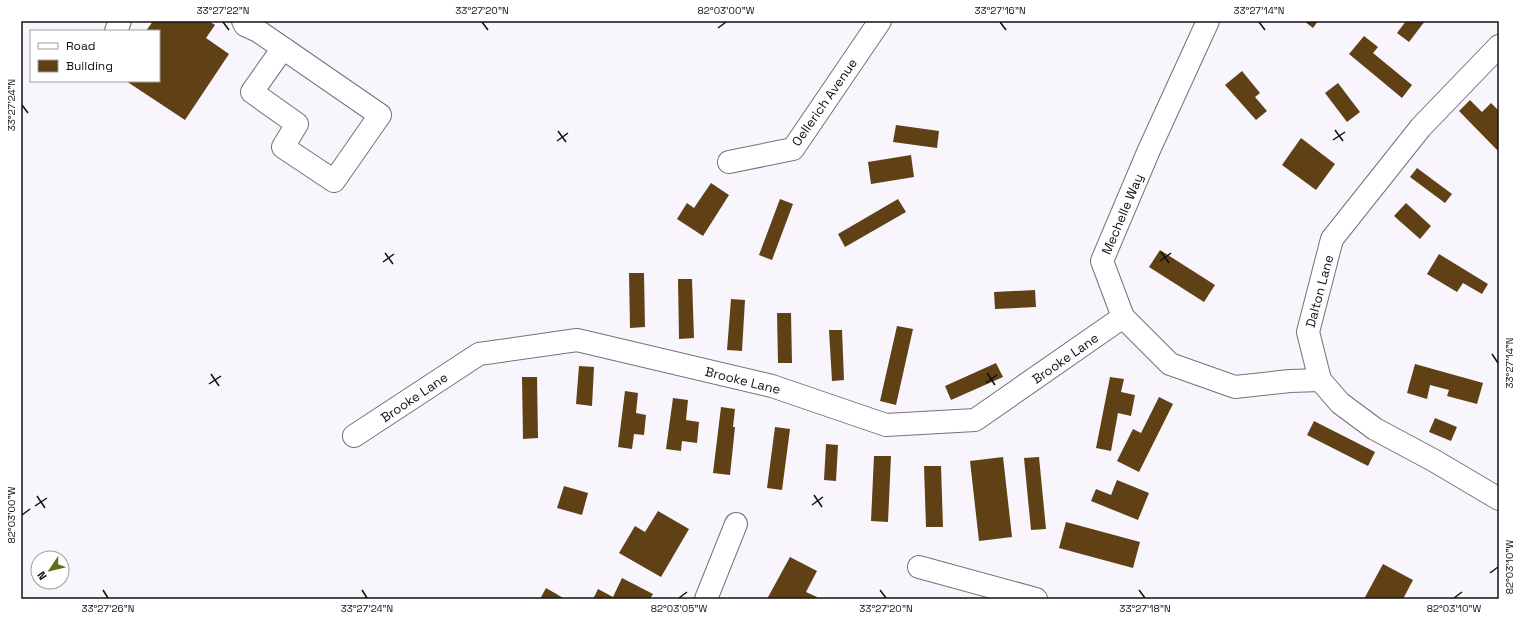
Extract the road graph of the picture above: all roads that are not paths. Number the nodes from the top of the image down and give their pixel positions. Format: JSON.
{"nodes":[{"id":1,"x":243,"y":21,"type":"edge"},
{"id":2,"x":880,"y":21,"type":"edge"},
{"id":3,"x":1208,"y":21,"type":"edge"},
{"id":4,"x":1499,"y":46,"type":"edge"},
{"id":5,"x":283,"y":48,"type":"junction"},
{"id":6,"x":728,"y":162,"type":"dead end"},
{"id":7,"x":1123,"y":317,"type":"junction"},
{"id":8,"x":1320,"y":380,"type":"junction"},
{"id":9,"x":354,"y":436,"type":"dead end"},
{"id":10,"x":1499,"y":499,"type":"edge"},
{"id":11,"x":736,"y":524,"type":"dead end"},
{"id":12,"x":919,"y":567,"type":"dead end"},
{"id":13,"x":706,"y":599,"type":"edge"},
{"id":14,"x":1036,"y":599,"type":"edge"}],
"edges":[{"from":1,"to":5,"type":"street"},
{"from":2,"to":6,"type":"street","name":"Oellerich Avenue"},
{"from":3,"to":7,"type":"street","name":"Mechelle Way"},
{"from":4,"to":8,"type":"street","name":"Dalton Lane"},
{"from":5,"to":5,"type":"street"},
{"from":7,"to":8,"type":"street","name":"Mechelle Way"},
{"from":7,"to":9,"type":"street","name":"Brooke Lane"},
{"from":8,"to":10,"type":"street","name":"Dalton Lane"},
{"from":11,"to":13,"type":"street"},
{"from":12,"to":14,"type":"street"}]}
